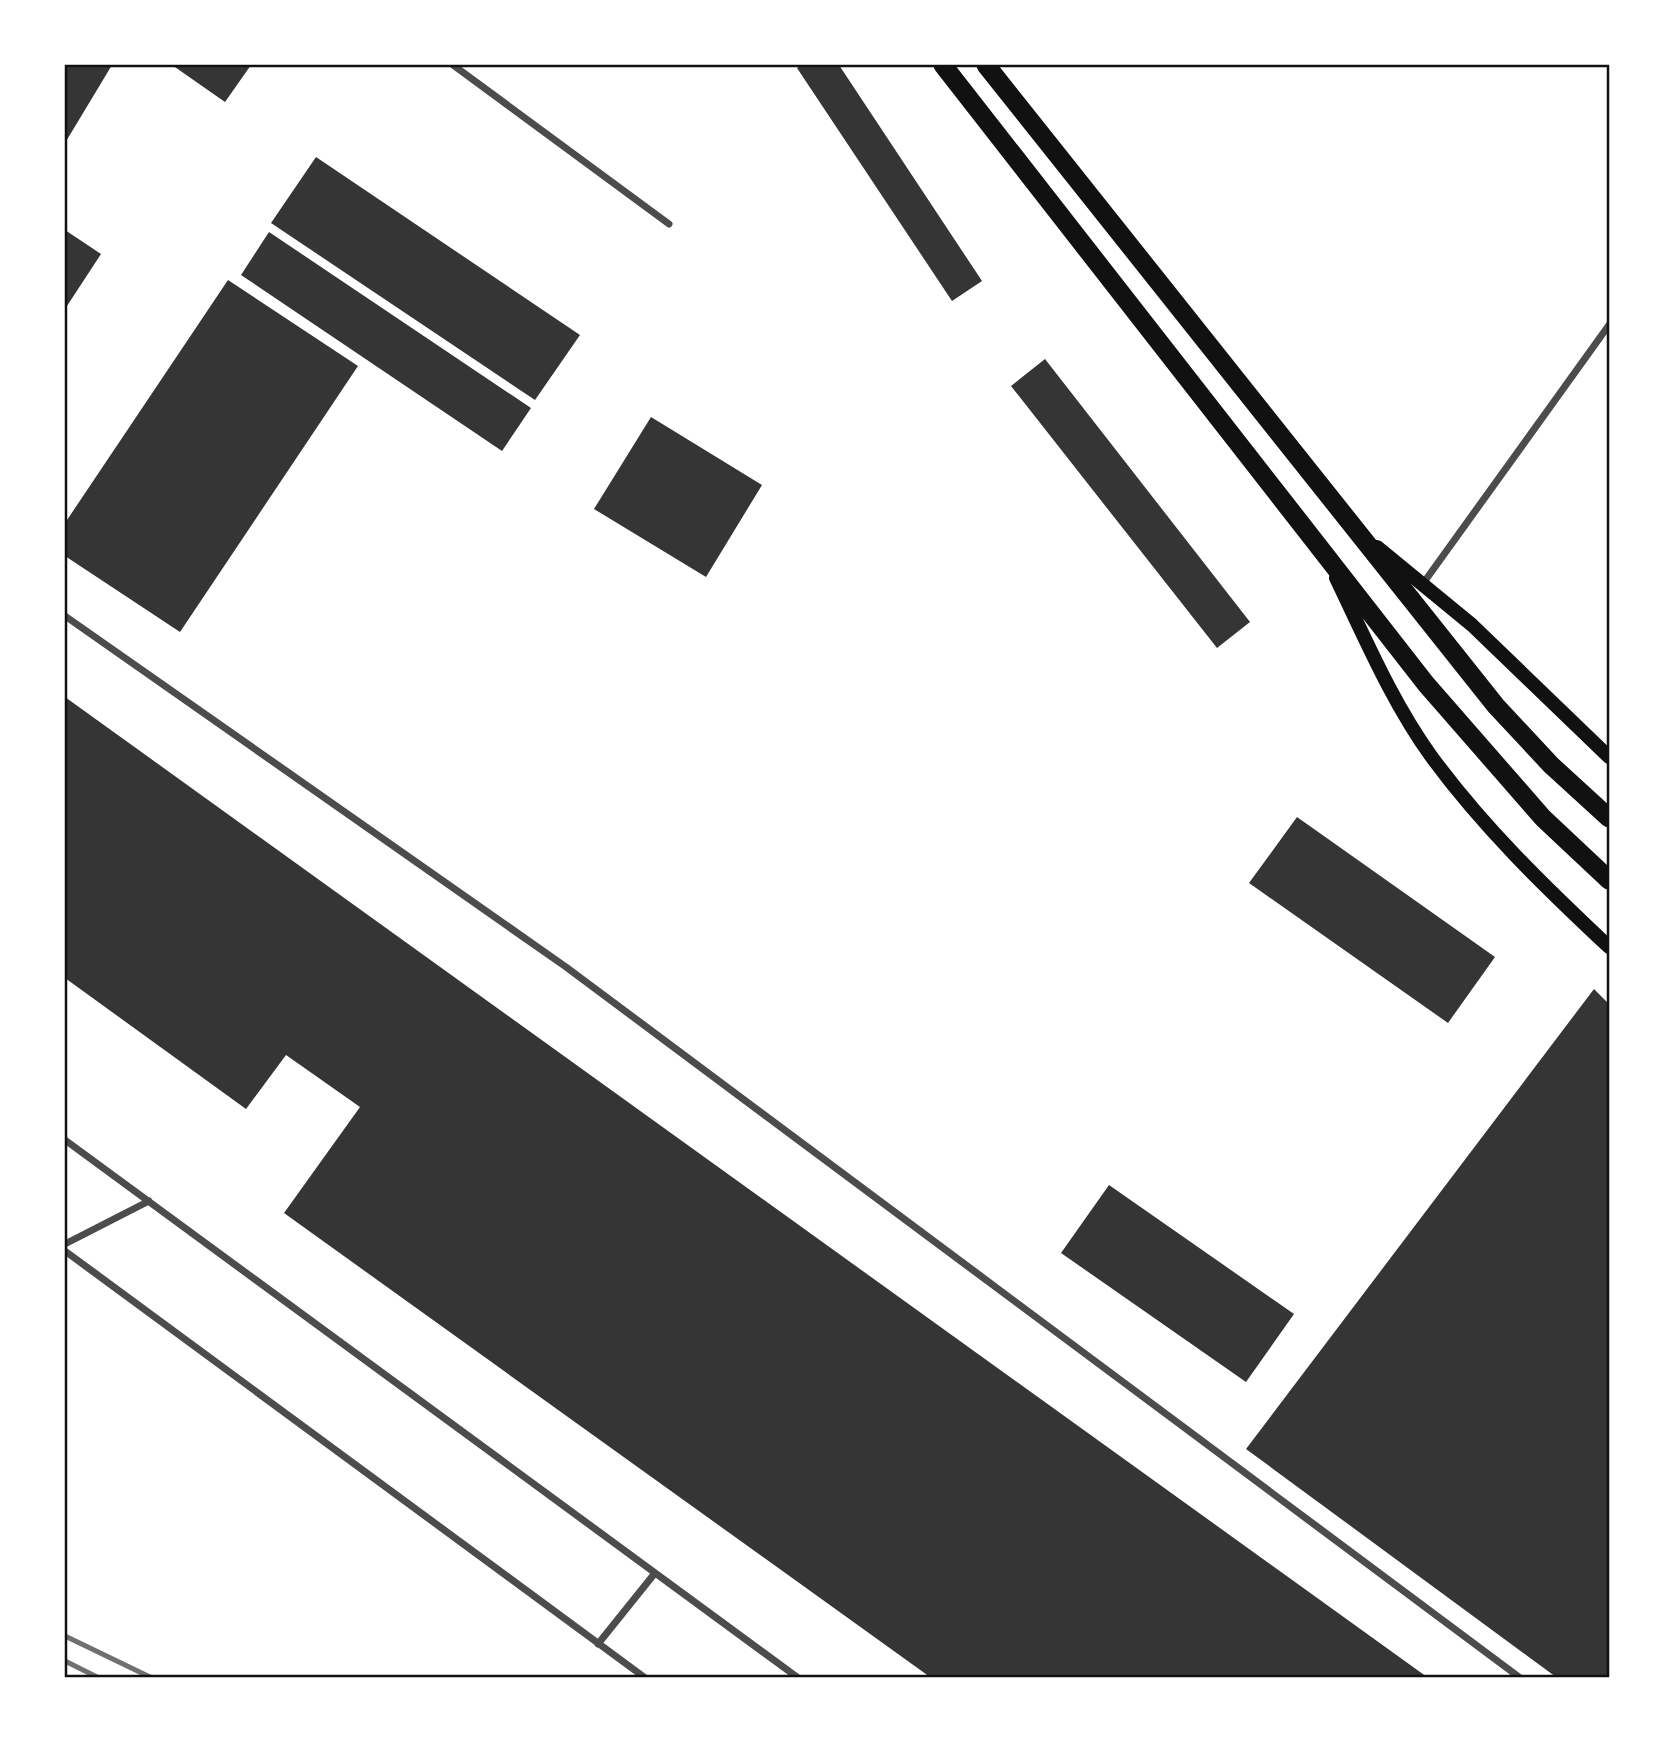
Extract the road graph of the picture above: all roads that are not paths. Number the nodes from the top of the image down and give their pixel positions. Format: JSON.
{"nodes":[{"id":1,"x":453,"y":65,"type":"edge"},
{"id":2,"x":943,"y":65,"type":"edge"},
{"id":3,"x":986,"y":65,"type":"edge"},
{"id":4,"x":669,"y":224,"type":"dead end"},
{"id":5,"x":1609,"y":325,"type":"edge"},
{"id":6,"x":1353,"y":527,"type":"junction"},
{"id":7,"x":1323,"y":552,"type":"junction"},
{"id":8,"x":1422,"y":585,"type":"junction"},
{"id":9,"x":65,"y":616,"type":"edge"},
{"id":10,"x":1609,"y":757,"type":"edge"},
{"id":11,"x":1609,"y":818,"type":"edge"},
{"id":12,"x":1609,"y":880,"type":"edge"},
{"id":13,"x":1609,"y":947,"type":"edge"},
{"id":14,"x":65,"y":1140,"type":"edge"},
{"id":15,"x":149,"y":1202,"type":"junction"},
{"id":16,"x":65,"y":1244,"type":"edge"},
{"id":17,"x":65,"y":1251,"type":"edge"},
{"id":18,"x":655,"y":1573,"type":"junction"},
{"id":19,"x":598,"y":1644,"type":"junction"},
{"id":20,"x":644,"y":1677,"type":"edge"},
{"id":21,"x":797,"y":1677,"type":"edge"},
{"id":22,"x":1519,"y":1677,"type":"edge"}],
"edges":[{"from":1,"to":4,"type":"street"},
{"from":2,"to":7,"type":"highway"},
{"from":3,"to":6,"type":"highway"},
{"from":5,"to":8,"type":"street"},
{"from":6,"to":8,"type":"main road"},
{"from":6,"to":11,"type":"highway"},
{"from":7,"to":12,"type":"highway"},
{"from":7,"to":13,"type":"main road"},
{"from":8,"to":10,"type":"main road"},
{"from":9,"to":22,"type":"street"},
{"from":14,"to":15,"type":"street"},
{"from":15,"to":16,"type":"street"},
{"from":15,"to":18,"type":"street"},
{"from":17,"to":19,"type":"street"},
{"from":18,"to":19,"type":"street"},
{"from":18,"to":21,"type":"street"},
{"from":19,"to":20,"type":"street"}]}
